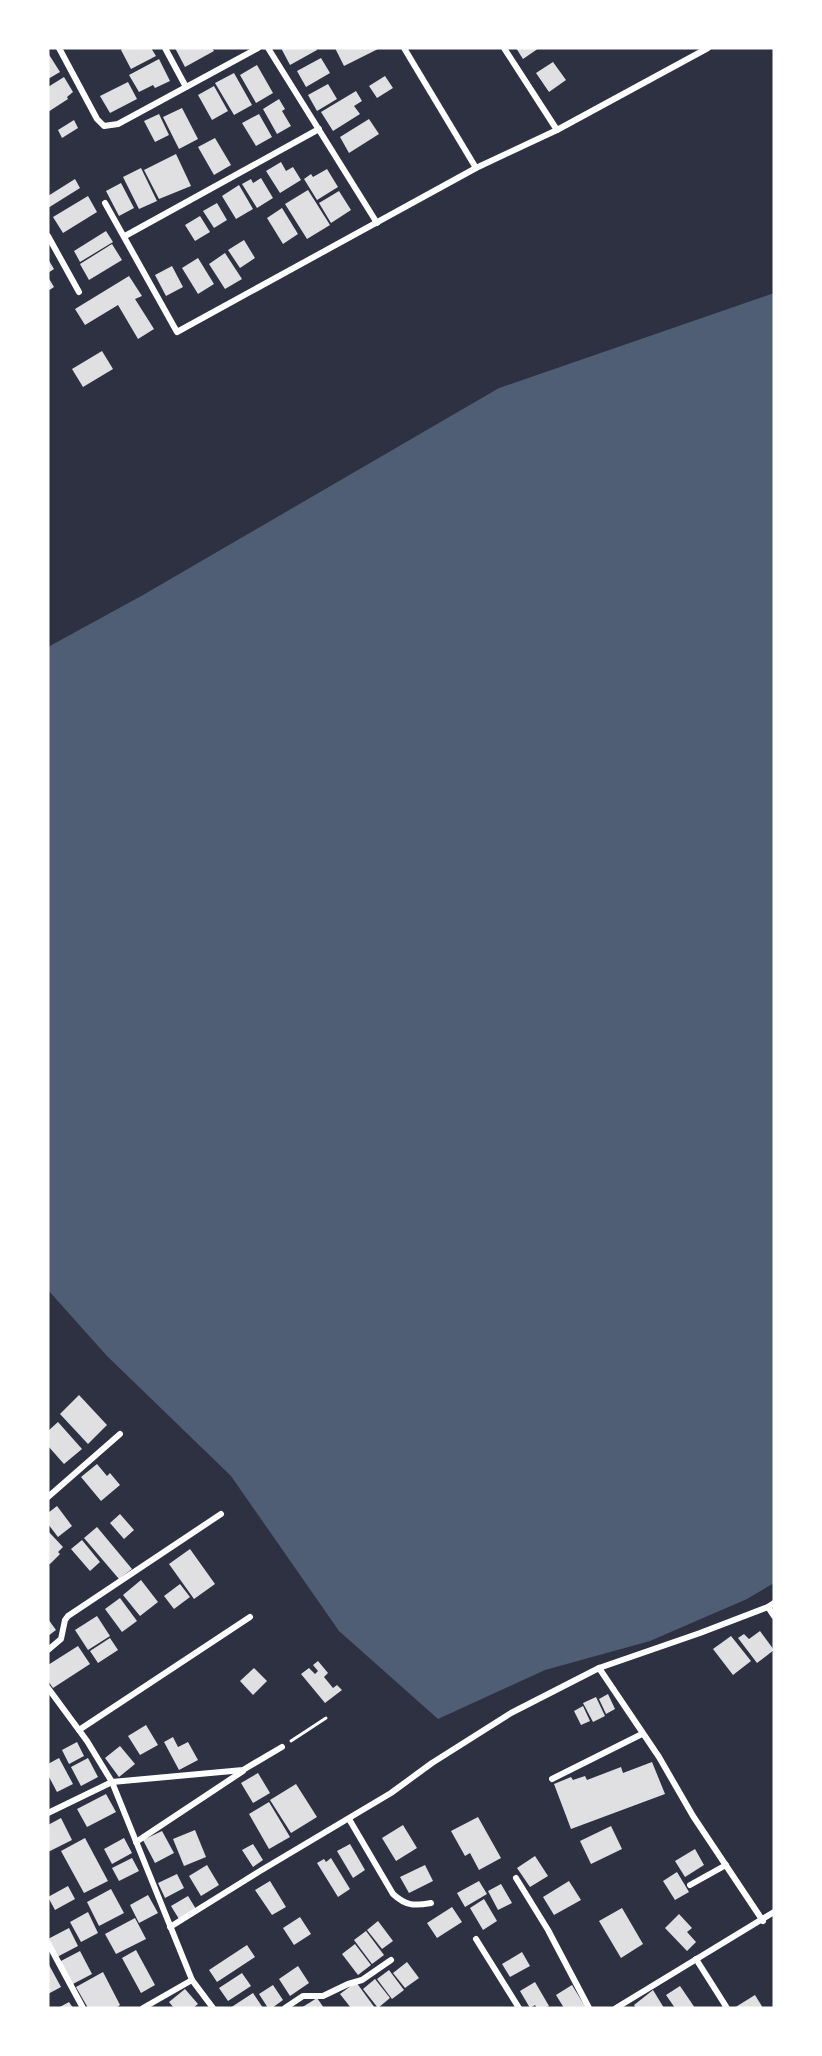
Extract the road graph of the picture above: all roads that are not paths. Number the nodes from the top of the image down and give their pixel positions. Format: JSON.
{"nodes":[{"id":1,"x":59,"y":48,"type":"edge"},
{"id":2,"x":165,"y":48,"type":"edge"},
{"id":3,"x":258,"y":48,"type":"edge"},
{"id":4,"x":268,"y":48,"type":"edge"},
{"id":5,"x":404,"y":48,"type":"edge"},
{"id":6,"x":504,"y":48,"type":"edge"},
{"id":7,"x":708,"y":48,"type":"edge"},
{"id":8,"x":186,"y":87,"type":"junction"},
{"id":9,"x":319,"y":129,"type":"junction"},
{"id":10,"x":557,"y":130,"type":"junction"},
{"id":11,"x":476,"y":168,"type":"junction"},
{"id":12,"x":105,"y":203,"type":"dead end"},
{"id":13,"x":377,"y":223,"type":"junction"},
{"id":14,"x":48,"y":236,"type":"edge"},
{"id":15,"x":124,"y":236,"type":"junction"},
{"id":16,"x":79,"y":292,"type":"dead end"},
{"id":17,"x":120,"y":1434,"type":"dead end"},
{"id":18,"x":48,"y":1497,"type":"edge"},
{"id":19,"x":221,"y":1514,"type":"dead end"},
{"id":20,"x":774,"y":1603,"type":"edge"},
{"id":21,"x":768,"y":1607,"type":"junction"},
{"id":22,"x":774,"y":1616,"type":"edge"},
{"id":23,"x":250,"y":1617,"type":"dead end"},
{"id":24,"x":48,"y":1650,"type":"edge"},
{"id":25,"x":599,"y":1668,"type":"junction"},
{"id":26,"x":49,"y":1691,"type":"edge"},
{"id":27,"x":79,"y":1730,"type":"junction"},
{"id":28,"x":642,"y":1734,"type":"junction"},
{"id":29,"x":282,"y":1747,"type":"road end"},
{"id":30,"x":243,"y":1770,"type":"junction"},
{"id":31,"x":552,"y":1779,"type":"dead end"},
{"id":32,"x":112,"y":1782,"type":"junction"},
{"id":33,"x":48,"y":1813,"type":"edge"},
{"id":34,"x":349,"y":1819,"type":"junction"},
{"id":35,"x":136,"y":1842,"type":"junction"},
{"id":36,"x":726,"y":1865,"type":"junction"},
{"id":37,"x":516,"y":1878,"type":"dead end"},
{"id":38,"x":690,"y":1885,"type":"dead end"},
{"id":39,"x":431,"y":1903,"type":"dead end"},
{"id":40,"x":774,"y":1912,"type":"edge"},
{"id":41,"x":763,"y":1921,"type":"junction"},
{"id":42,"x":170,"y":1927,"type":"junction"},
{"id":43,"x":476,"y":1939,"type":"dead end"},
{"id":44,"x":48,"y":1943,"type":"edge"},
{"id":45,"x":696,"y":1959,"type":"junction"},
{"id":46,"x":391,"y":1960,"type":"dead end"},
{"id":47,"x":192,"y":1980,"type":"junction"},
{"id":48,"x":83,"y":2008,"type":"edge"},
{"id":49,"x":143,"y":2008,"type":"edge"},
{"id":50,"x":213,"y":2008,"type":"edge"},
{"id":51,"x":285,"y":2008,"type":"edge"},
{"id":52,"x":519,"y":2008,"type":"edge"},
{"id":53,"x":589,"y":2008,"type":"edge"},
{"id":54,"x":616,"y":2008,"type":"edge"},
{"id":55,"x":727,"y":2008,"type":"edge"}],
"edges":[{"from":1,"to":8,"type":"street"},
{"from":2,"to":8,"type":"street"},
{"from":3,"to":8,"type":"street"},
{"from":4,"to":9,"type":"street"},
{"from":5,"to":11,"type":"street"},
{"from":6,"to":10,"type":"street"},
{"from":7,"to":10,"type":"street"},
{"from":9,"to":13,"type":"street"},
{"from":9,"to":15,"type":"street"},
{"from":10,"to":11,"type":"street"},
{"from":11,"to":13,"type":"street"},
{"from":12,"to":15,"type":"street"},
{"from":13,"to":15,"type":"street"},
{"from":14,"to":16,"type":"street"},
{"from":17,"to":18,"type":"street"},
{"from":19,"to":24,"type":"street"},
{"from":20,"to":21,"type":"street"},
{"from":21,"to":22,"type":"street"},
{"from":21,"to":25,"type":"street"},
{"from":23,"to":27,"type":"street"},
{"from":25,"to":28,"type":"street"},
{"from":25,"to":34,"type":"street"},
{"from":26,"to":27,"type":"street"},
{"from":27,"to":32,"type":"street"},
{"from":28,"to":31,"type":"street"},
{"from":28,"to":36,"type":"street"},
{"from":29,"to":30,"type":"street"},
{"from":30,"to":32,"type":"street"},
{"from":30,"to":35,"type":"street"},
{"from":32,"to":33,"type":"street"},
{"from":32,"to":35,"type":"street"},
{"from":34,"to":39,"type":"street"},
{"from":34,"to":42,"type":"street"},
{"from":35,"to":42,"type":"street"},
{"from":36,"to":38,"type":"street"},
{"from":36,"to":41,"type":"street"},
{"from":37,"to":53,"type":"street"},
{"from":40,"to":41,"type":"street"},
{"from":41,"to":45,"type":"street"},
{"from":42,"to":47,"type":"street"},
{"from":43,"to":52,"type":"street"},
{"from":44,"to":48,"type":"street"},
{"from":45,"to":54,"type":"street"},
{"from":45,"to":55,"type":"street"},
{"from":46,"to":51,"type":"street"},
{"from":47,"to":49,"type":"street"},
{"from":47,"to":50,"type":"street"}]}
